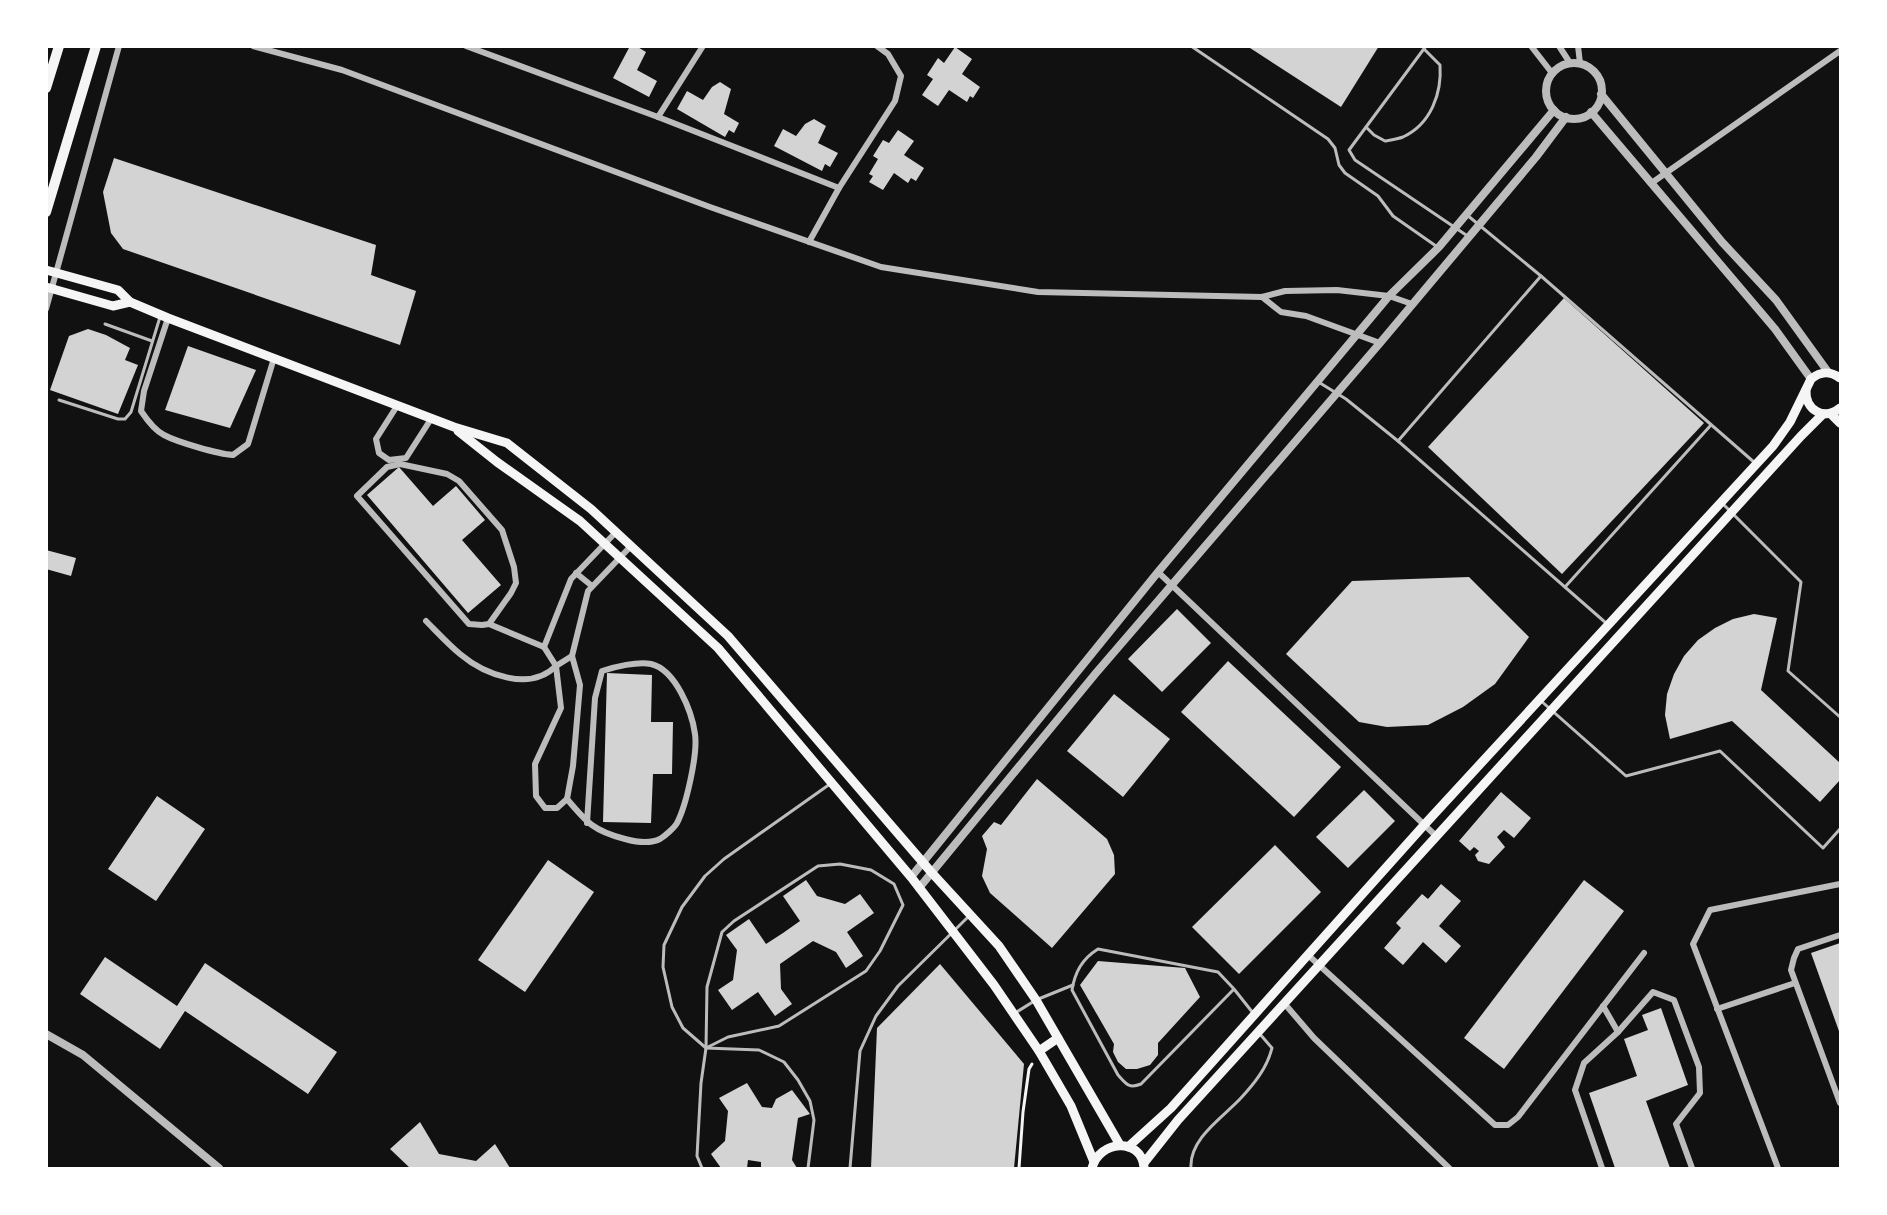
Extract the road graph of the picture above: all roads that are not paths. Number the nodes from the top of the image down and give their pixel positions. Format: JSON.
{"nodes":[{"id":1,"x":59,"y":46,"type":"edge"},
{"id":2,"x":96,"y":46,"type":"edge"},
{"id":3,"x":119,"y":46,"type":"edge"},
{"id":4,"x":253,"y":46,"type":"edge"},
{"id":5,"x":466,"y":46,"type":"edge"},
{"id":6,"x":703,"y":46,"type":"edge"},
{"id":7,"x":876,"y":46,"type":"edge"},
{"id":8,"x":1191,"y":46,"type":"edge"},
{"id":9,"x":1531,"y":46,"type":"edge"},
{"id":10,"x":1559,"y":46,"type":"edge"},
{"id":11,"x":1578,"y":46,"type":"edge"},
{"id":12,"x":1425,"y":48,"type":"edge"},
{"id":13,"x":1840,"y":51,"type":"edge"},
{"id":14,"x":1570,"y":63,"type":"junction"},
{"id":15,"x":1580,"y":63,"type":"junction"},
{"id":16,"x":1552,"y":73,"type":"junction"},
{"id":17,"x":46,"y":88,"type":"edge"},
{"id":18,"x":1601,"y":94,"type":"junction"},
{"id":19,"x":1554,"y":110,"type":"junction"},
{"id":20,"x":1591,"y":112,"type":"junction"},
{"id":21,"x":658,"y":117,"type":"junction"},
{"id":22,"x":1566,"y":117,"type":"junction"},
{"id":23,"x":1366,"y":127,"type":"junction"},
{"id":24,"x":1667,"y":174,"type":"junction"},
{"id":25,"x":1653,"y":182,"type":"junction"},
{"id":26,"x":839,"y":188,"type":"junction"},
{"id":27,"x":46,"y":212,"type":"edge"},
{"id":28,"x":1467,"y":215,"type":"junction"},
{"id":29,"x":1479,"y":225,"type":"junction"},
{"id":30,"x":1456,"y":228,"type":"junction"},
{"id":31,"x":1469,"y":237,"type":"junction"},
{"id":32,"x":809,"y":242,"type":"junction"},
{"id":33,"x":1439,"y":247,"type":"junction"},
{"id":34,"x":46,"y":270,"type":"edge"},
{"id":35,"x":57,"y":273,"type":"junction"},
{"id":36,"x":1541,"y":276,"type":"junction"},
{"id":37,"x":49,"y":288,"type":"edge"},
{"id":38,"x":1389,"y":296,"type":"junction"},
{"id":39,"x":1262,"y":297,"type":"junction"},
{"id":40,"x":130,"y":302,"type":"junction"},
{"id":41,"x":1412,"y":304,"type":"junction"},
{"id":42,"x":46,"y":309,"type":"edge"},
{"id":43,"x":164,"y":316,"type":"junction"},
{"id":44,"x":105,"y":324,"type":"dead end"},
{"id":45,"x":1358,"y":334,"type":"junction"},
{"id":46,"x":152,"y":341,"type":"junction"},
{"id":47,"x":1380,"y":343,"type":"junction"},
{"id":48,"x":274,"y":358,"type":"junction"},
{"id":49,"x":1828,"y":372,"type":"junction"},
{"id":50,"x":1840,"y":378,"type":"edge"},
{"id":51,"x":1811,"y":379,"type":"junction"},
{"id":52,"x":1318,"y":381,"type":"junction"},
{"id":53,"x":1806,"y":390,"type":"junction"},
{"id":54,"x":1337,"y":394,"type":"junction"},
{"id":55,"x":59,"y":400,"type":"dead end"},
{"id":56,"x":397,"y":406,"type":"junction"},
{"id":57,"x":1840,"y":408,"type":"edge"},
{"id":58,"x":1827,"y":414,"type":"junction"},
{"id":59,"x":431,"y":419,"type":"junction"},
{"id":60,"x":1840,"y":423,"type":"edge"},
{"id":61,"x":1712,"y":425,"type":"junction"},
{"id":62,"x":453,"y":427,"type":"junction"},
{"id":63,"x":1398,"y":441,"type":"junction"},
{"id":64,"x":1756,"y":464,"type":"junction"},
{"id":65,"x":1721,"y":502,"type":"junction"},
{"id":66,"x":1731,"y":512,"type":"junction"},
{"id":67,"x":616,"y":532,"type":"junction"},
{"id":68,"x":604,"y":544,"type":"junction"},
{"id":69,"x":631,"y":546,"type":"junction"},
{"id":70,"x":620,"y":558,"type":"junction"},
{"id":71,"x":1158,"y":572,"type":"junction"},
{"id":72,"x":576,"y":573,"type":"junction"},
{"id":73,"x":1172,"y":585,"type":"junction"},
{"id":74,"x":592,"y":586,"type":"junction"},
{"id":75,"x":1565,"y":587,"type":"junction"},
{"id":76,"x":426,"y":621,"type":"dead end"},
{"id":77,"x":489,"y":624,"type":"junction"},
{"id":78,"x":1608,"y":624,"type":"junction"},
{"id":79,"x":544,"y":647,"type":"junction"},
{"id":80,"x":572,"y":656,"type":"junction"},
{"id":81,"x":556,"y":666,"type":"junction"},
{"id":82,"x":1539,"y":699,"type":"junction"},
{"id":83,"x":1550,"y":710,"type":"junction"},
{"id":84,"x":1840,"y":717,"type":"edge"},
{"id":85,"x":1038,"y":720,"type":"junction"},
{"id":86,"x":1049,"y":730,"type":"junction"},
{"id":87,"x":831,"y":783,"type":"junction"},
{"id":88,"x":567,"y":799,"type":"junction"},
{"id":89,"x":587,"y":823,"type":"junction"},
{"id":90,"x":1425,"y":824,"type":"junction"},
{"id":91,"x":1840,"y":829,"type":"edge"},
{"id":92,"x":1435,"y":835,"type":"junction"},
{"id":93,"x":923,"y":862,"type":"junction"},
{"id":94,"x":932,"y":873,"type":"junction"},
{"id":95,"x":910,"y":877,"type":"junction"},
{"id":96,"x":1840,"y":884,"type":"edge"},
{"id":97,"x":920,"y":888,"type":"junction"},
{"id":98,"x":971,"y":915,"type":"junction"},
{"id":99,"x":953,"y":931,"type":"junction"},
{"id":100,"x":1840,"y":935,"type":"edge"},
{"id":101,"x":1644,"y":953,"type":"dead end"},
{"id":102,"x":1308,"y":955,"type":"junction"},
{"id":103,"x":1318,"y":964,"type":"junction"},
{"id":104,"x":1795,"y":982,"type":"junction"},
{"id":105,"x":1073,"y":985,"type":"junction"},
{"id":106,"x":1234,"y":989,"type":"junction"},
{"id":107,"x":1036,"y":1000,"type":"junction"},
{"id":108,"x":1284,"y":1003,"type":"junction"},
{"id":109,"x":1603,"y":1006,"type":"junction"},
{"id":110,"x":1718,"y":1009,"type":"junction"},
{"id":111,"x":1014,"y":1013,"type":"junction"},
{"id":112,"x":1254,"y":1015,"type":"junction"},
{"id":113,"x":1258,"y":1032,"type":"junction"},
{"id":114,"x":1618,"y":1032,"type":"junction"},
{"id":115,"x":46,"y":1034,"type":"edge"},
{"id":116,"x":1058,"y":1038,"type":"junction"},
{"id":117,"x":706,"y":1048,"type":"junction"},
{"id":118,"x":1039,"y":1051,"type":"junction"},
{"id":119,"x":1840,"y":1103,"type":"edge"},
{"id":120,"x":1124,"y":1146,"type":"junction"},
{"id":121,"x":1093,"y":1165,"type":"edge"},
{"id":122,"x":1144,"y":1166,"type":"edge"},
{"id":123,"x":219,"y":1168,"type":"edge"},
{"id":124,"x":702,"y":1168,"type":"edge"},
{"id":125,"x":808,"y":1168,"type":"edge"},
{"id":126,"x":850,"y":1168,"type":"edge"},
{"id":127,"x":1191,"y":1168,"type":"edge"},
{"id":128,"x":1449,"y":1168,"type":"edge"},
{"id":129,"x":1602,"y":1168,"type":"edge"},
{"id":130,"x":1692,"y":1168,"type":"edge"},
{"id":131,"x":1778,"y":1168,"type":"edge"}],
"edges":[{"from":1,"to":17,"type":"main road"},
{"from":2,"to":27,"type":"main road"},
{"from":3,"to":35,"type":"street"},
{"from":4,"to":32,"type":"street"},
{"from":5,"to":21,"type":"street"},
{"from":6,"to":21,"type":"street"},
{"from":7,"to":26,"type":"street"},
{"from":8,"to":33,"type":"lane"},
{"from":9,"to":16,"type":"street"},
{"from":10,"to":14,"type":"street"},
{"from":11,"to":15,"type":"street"},
{"from":12,"to":23,"type":"lane"},
{"from":12,"to":23,"type":"lane"},
{"from":13,"to":24,"type":"street"},
{"from":14,"to":15,"type":"street"},
{"from":14,"to":16,"type":"street"},
{"from":15,"to":18,"type":"street"},
{"from":16,"to":19,"type":"street"},
{"from":18,"to":20,"type":"street"},
{"from":18,"to":24,"type":"street"},
{"from":19,"to":22,"type":"street"},
{"from":19,"to":28,"type":"street"},
{"from":20,"to":22,"type":"street"},
{"from":20,"to":25,"type":"street"},
{"from":21,"to":26,"type":"street"},
{"from":22,"to":29,"type":"street"},
{"from":23,"to":30,"type":"lane"},
{"from":24,"to":25,"type":"street"},
{"from":24,"to":49,"type":"street"},
{"from":25,"to":51,"type":"street"},
{"from":26,"to":32,"type":"street"},
{"from":28,"to":29,"type":"lane"},
{"from":28,"to":30,"type":"street"},
{"from":29,"to":31,"type":"street"},
{"from":29,"to":36,"type":"lane"},
{"from":30,"to":31,"type":"lane"},
{"from":30,"to":33,"type":"street"},
{"from":31,"to":41,"type":"street"},
{"from":32,"to":39,"type":"street"},
{"from":33,"to":38,"type":"street"},
{"from":34,"to":35,"type":"main road"},
{"from":35,"to":37,"type":"street"},
{"from":35,"to":40,"type":"main road"},
{"from":36,"to":61,"type":"lane"},
{"from":36,"to":63,"type":"lane"},
{"from":37,"to":40,"type":"main road"},
{"from":37,"to":42,"type":"street"},
{"from":38,"to":39,"type":"street"},
{"from":38,"to":41,"type":"street"},
{"from":38,"to":45,"type":"street"},
{"from":39,"to":45,"type":"street"},
{"from":40,"to":43,"type":"main road"},
{"from":41,"to":47,"type":"street"},
{"from":43,"to":46,"type":"lane"},
{"from":43,"to":48,"type":"main road"},
{"from":43,"to":48,"type":"street"},
{"from":44,"to":46,"type":"lane"},
{"from":45,"to":47,"type":"street"},
{"from":45,"to":52,"type":"street"},
{"from":46,"to":55,"type":"lane"},
{"from":47,"to":54,"type":"street"},
{"from":48,"to":56,"type":"main road"},
{"from":49,"to":50,"type":"main road"},
{"from":49,"to":51,"type":"main road"},
{"from":51,"to":53,"type":"main road"},
{"from":52,"to":54,"type":"lane"},
{"from":52,"to":71,"type":"street"},
{"from":53,"to":58,"type":"main road"},
{"from":53,"to":64,"type":"main road"},
{"from":54,"to":63,"type":"lane"},
{"from":54,"to":73,"type":"street"},
{"from":56,"to":59,"type":"main road"},
{"from":56,"to":59,"type":"street"},
{"from":57,"to":58,"type":"main road"},
{"from":58,"to":60,"type":"main road"},
{"from":58,"to":66,"type":"main road"},
{"from":59,"to":62,"type":"main road"},
{"from":61,"to":64,"type":"lane"},
{"from":61,"to":75,"type":"lane"},
{"from":62,"to":67,"type":"main road"},
{"from":62,"to":68,"type":"main road"},
{"from":63,"to":75,"type":"lane"},
{"from":64,"to":65,"type":"main road"},
{"from":65,"to":66,"type":"lane"},
{"from":65,"to":78,"type":"main road"},
{"from":66,"to":83,"type":"main road"},
{"from":66,"to":84,"type":"lane"},
{"from":67,"to":68,"type":"street"},
{"from":67,"to":69,"type":"main road"},
{"from":68,"to":70,"type":"main road"},
{"from":68,"to":72,"type":"street"},
{"from":69,"to":70,"type":"street"},
{"from":69,"to":93,"type":"main road"},
{"from":70,"to":74,"type":"street"},
{"from":70,"to":87,"type":"main road"},
{"from":71,"to":73,"type":"street"},
{"from":71,"to":85,"type":"street"},
{"from":72,"to":74,"type":"street"},
{"from":72,"to":79,"type":"street"},
{"from":73,"to":86,"type":"street"},
{"from":73,"to":90,"type":"street"},
{"from":74,"to":80,"type":"street"},
{"from":75,"to":78,"type":"lane"},
{"from":76,"to":81,"type":"street"},
{"from":77,"to":77,"type":"street"},
{"from":77,"to":79,"type":"street"},
{"from":78,"to":82,"type":"main road"},
{"from":79,"to":81,"type":"street"},
{"from":80,"to":81,"type":"street"},
{"from":80,"to":88,"type":"street"},
{"from":81,"to":88,"type":"street"},
{"from":82,"to":83,"type":"lane"},
{"from":82,"to":90,"type":"main road"},
{"from":83,"to":91,"type":"lane"},
{"from":83,"to":92,"type":"main road"},
{"from":85,"to":86,"type":"street"},
{"from":85,"to":93,"type":"street"},
{"from":86,"to":94,"type":"street"},
{"from":87,"to":95,"type":"main road"},
{"from":87,"to":117,"type":"lane"},
{"from":88,"to":89,"type":"street"},
{"from":89,"to":89,"type":"street"},
{"from":90,"to":92,"type":"street"},
{"from":90,"to":102,"type":"main road"},
{"from":92,"to":103,"type":"main road"},
{"from":93,"to":94,"type":"main road"},
{"from":93,"to":95,"type":"street"},
{"from":94,"to":97,"type":"street"},
{"from":94,"to":98,"type":"main road"},
{"from":95,"to":97,"type":"main road"},
{"from":96,"to":110,"type":"street"},
{"from":97,"to":99,"type":"main road"},
{"from":98,"to":99,"type":"lane"},
{"from":98,"to":107,"type":"main road"},
{"from":99,"to":111,"type":"main road"},
{"from":99,"to":126,"type":"lane"},
{"from":100,"to":104,"type":"street"},
{"from":101,"to":109,"type":"street"},
{"from":102,"to":103,"type":"street"},
{"from":102,"to":112,"type":"main road"},
{"from":103,"to":108,"type":"main road"},
{"from":103,"to":109,"type":"street"},
{"from":104,"to":110,"type":"street"},
{"from":104,"to":119,"type":"street"},
{"from":105,"to":106,"type":"lane"},
{"from":105,"to":106,"type":"lane"},
{"from":105,"to":107,"type":"lane"},
{"from":106,"to":112,"type":"lane"},
{"from":107,"to":111,"type":"lane"},
{"from":107,"to":116,"type":"main road"},
{"from":108,"to":113,"type":"main road"},
{"from":108,"to":128,"type":"street"},
{"from":109,"to":114,"type":"street"},
{"from":110,"to":131,"type":"street"},
{"from":111,"to":118,"type":"main road"},
{"from":112,"to":120,"type":"main road"},
{"from":113,"to":122,"type":"main road"},
{"from":113,"to":127,"type":"lane"},
{"from":114,"to":129,"type":"street"},
{"from":114,"to":130,"type":"street"},
{"from":115,"to":123,"type":"street"},
{"from":116,"to":118,"type":"main road"},
{"from":116,"to":120,"type":"main road"},
{"from":117,"to":117,"type":"lane"},
{"from":117,"to":124,"type":"lane"},
{"from":117,"to":125,"type":"lane"},
{"from":118,"to":121,"type":"main road"},
{"from":120,"to":121,"type":"main road"},
{"from":120,"to":122,"type":"main road"}]}
